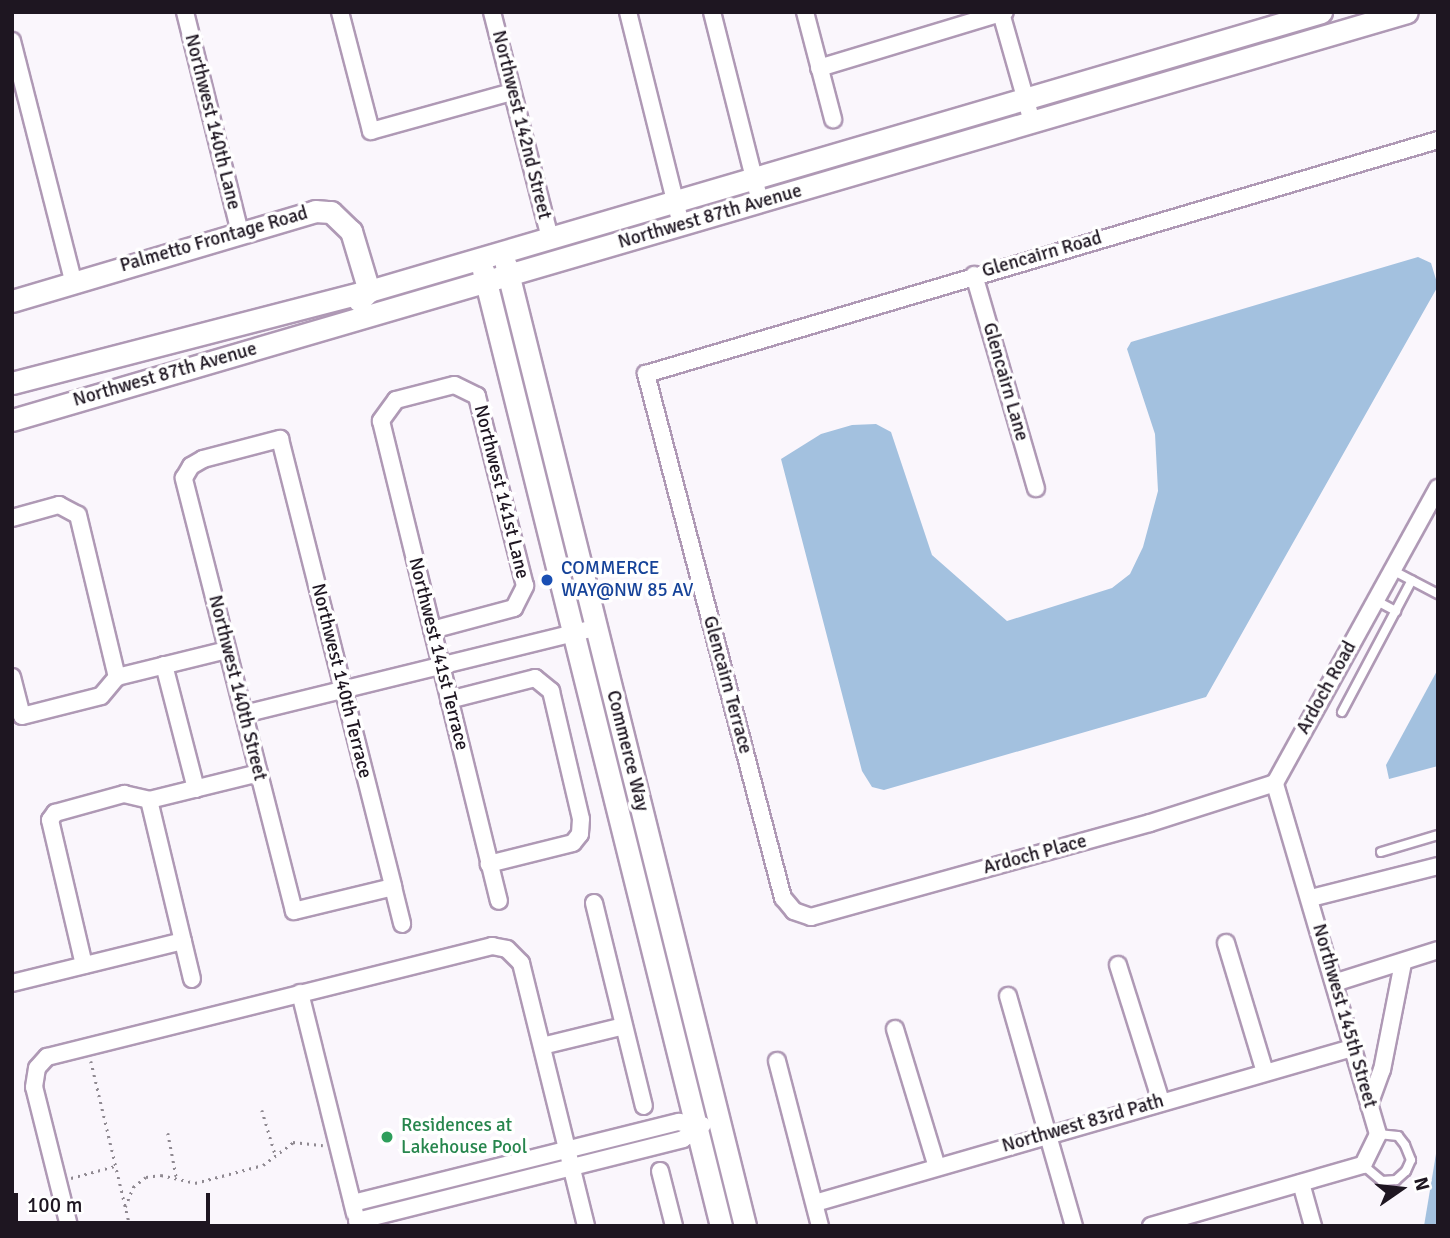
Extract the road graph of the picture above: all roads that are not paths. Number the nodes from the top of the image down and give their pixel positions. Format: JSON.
{"nodes":[{"id":1,"x":185,"y":12,"type":"edge"},
{"id":2,"x":340,"y":12,"type":"edge"},
{"id":3,"x":492,"y":12,"type":"edge"},
{"id":4,"x":628,"y":12,"type":"edge"},
{"id":5,"x":712,"y":12,"type":"edge"},
{"id":6,"x":804,"y":12,"type":"edge"},
{"id":7,"x":1321,"y":12,"type":"edge"},
{"id":8,"x":1407,"y":12,"type":"edge"},
{"id":9,"x":1003,"y":13,"type":"edge"},
{"id":10,"x":1296,"y":16,"type":"edge"},
{"id":11,"x":12,"y":41,"type":"edge"},
{"id":12,"x":1303,"y":43,"type":"junction"},
{"id":13,"x":819,"y":68,"type":"junction"},
{"id":14,"x":512,"y":92,"type":"junction"},
{"id":15,"x":1026,"y":99,"type":"junction"},
{"id":16,"x":833,"y":119,"type":"dead end"},
{"id":17,"x":1032,"y":122,"type":"junction"},
{"id":18,"x":1438,"y":140,"type":"edge"},
{"id":19,"x":754,"y":178,"type":"junction"},
{"id":20,"x":675,"y":202,"type":"junction"},
{"id":21,"x":760,"y":202,"type":"junction"},
{"id":22,"x":681,"y":225,"type":"junction"},
{"id":23,"x":240,"y":232,"type":"junction"},
{"id":24,"x":550,"y":238,"type":"junction"},
{"id":25,"x":503,"y":252,"type":"junction"},
{"id":26,"x":480,"y":259,"type":"junction"},
{"id":27,"x":974,"y":275,"type":"junction"},
{"id":28,"x":508,"y":276,"type":"junction"},
{"id":29,"x":73,"y":281,"type":"junction"},
{"id":30,"x":486,"y":282,"type":"junction"},
{"id":31,"x":369,"y":291,"type":"junction"},
{"id":32,"x":12,"y":301,"type":"edge"},
{"id":33,"x":278,"y":342,"type":"junction"},
{"id":34,"x":646,"y":373,"type":"joint"},
{"id":35,"x":12,"y":383,"type":"edge"},
{"id":36,"x":388,"y":408,"type":"joint"},
{"id":37,"x":12,"y":421,"type":"edge"},
{"id":38,"x":280,"y":439,"type":"joint"},
{"id":39,"x":1036,"y":488,"type":"dead end"},
{"id":40,"x":1438,"y":488,"type":"edge"},
{"id":41,"x":12,"y":518,"type":"edge"},
{"id":42,"x":1392,"y":569,"type":"junction"},
{"id":43,"x":1412,"y":580,"type":"junction"},
{"id":44,"x":1438,"y":594,"type":"edge"},
{"id":45,"x":1375,"y":600,"type":"junction"},
{"id":46,"x":1396,"y":611,"type":"junction"},
{"id":47,"x":597,"y":627,"type":"junction"},
{"id":48,"x":432,"y":630,"type":"junction"},
{"id":49,"x":574,"y":632,"type":"junction"},
{"id":50,"x":227,"y":650,"type":"junction"},
{"id":51,"x":441,"y":664,"type":"junction"},
{"id":52,"x":164,"y":665,"type":"junction"},
{"id":53,"x":12,"y":677,"type":"edge"},
{"id":54,"x":117,"y":677,"type":"junction"},
{"id":55,"x":343,"y":689,"type":"junction"},
{"id":56,"x":449,"y":700,"type":"junction"},
{"id":57,"x":1342,"y":712,"type":"dead end"},
{"id":58,"x":244,"y":714,"type":"junction"},
{"id":59,"x":259,"y":773,"type":"junction"},
{"id":60,"x":1275,"y":783,"type":"junction"},
{"id":61,"x":195,"y":789,"type":"junction"},
{"id":62,"x":149,"y":800,"type":"junction"},
{"id":63,"x":1438,"y":835,"type":"edge"},
{"id":64,"x":1381,"y":852,"type":"dead end"},
{"id":65,"x":489,"y":864,"type":"junction"},
{"id":66,"x":1438,"y":866,"type":"edge"},
{"id":67,"x":393,"y":887,"type":"junction"},
{"id":68,"x":1311,"y":898,"type":"junction"},
{"id":69,"x":499,"y":901,"type":"dead end"},
{"id":70,"x":594,"y":903,"type":"dead end"},
{"id":71,"x":794,"y":911,"type":"joint"},
{"id":72,"x":402,"y":924,"type":"dead end"},
{"id":73,"x":183,"y":941,"type":"junction"},
{"id":74,"x":1226,"y":943,"type":"dead end"},
{"id":75,"x":1438,"y":950,"type":"edge"},
{"id":76,"x":1403,"y":963,"type":"junction"},
{"id":77,"x":84,"y":965,"type":"junction"},
{"id":78,"x":1118,"y":965,"type":"dead end"},
{"id":79,"x":192,"y":979,"type":"dead end"},
{"id":80,"x":12,"y":983,"type":"edge"},
{"id":81,"x":1334,"y":983,"type":"junction"},
{"id":82,"x":300,"y":993,"type":"junction"},
{"id":83,"x":1008,"y":996,"type":"dead end"},
{"id":84,"x":624,"y":1026,"type":"junction"},
{"id":85,"x":895,"y":1030,"type":"dead end"},
{"id":86,"x":542,"y":1046,"type":"junction"},
{"id":87,"x":1352,"y":1048,"type":"junction"},
{"id":88,"x":778,"y":1061,"type":"dead end"},
{"id":89,"x":1265,"y":1072,"type":"junction"},
{"id":90,"x":1161,"y":1101,"type":"junction"},
{"id":91,"x":1369,"y":1105,"type":"junction"},
{"id":92,"x":644,"y":1106,"type":"dead end"},
{"id":93,"x":719,"y":1121,"type":"junction"},
{"id":94,"x":697,"y":1127,"type":"junction"},
{"id":95,"x":1048,"y":1134,"type":"junction"},
{"id":96,"x":1378,"y":1134,"type":"junction"},
{"id":97,"x":567,"y":1149,"type":"junction"},
{"id":98,"x":1363,"y":1165,"type":"junction"},
{"id":99,"x":572,"y":1167,"type":"junction"},
{"id":100,"x":937,"y":1167,"type":"junction"},
{"id":101,"x":660,"y":1171,"type":"dead end"},
{"id":102,"x":1301,"y":1184,"type":"junction"},
{"id":103,"x":353,"y":1203,"type":"junction"},
{"id":104,"x":815,"y":1203,"type":"junction"},
{"id":105,"x":1193,"y":1220,"type":"edge"},
{"id":106,"x":358,"y":1223,"type":"edge"},
{"id":107,"x":69,"y":1226,"type":"edge"},
{"id":108,"x":586,"y":1226,"type":"edge"},
{"id":109,"x":674,"y":1226,"type":"edge"},
{"id":110,"x":721,"y":1226,"type":"edge"},
{"id":111,"x":746,"y":1226,"type":"edge"},
{"id":112,"x":820,"y":1226,"type":"edge"},
{"id":113,"x":1074,"y":1226,"type":"edge"},
{"id":114,"x":1150,"y":1226,"type":"edge"},
{"id":115,"x":1313,"y":1226,"type":"edge"}],
"edges":[{"from":1,"to":23,"type":"street","name":"Northwest 140th Lane"},
{"from":2,"to":14,"type":"street"},
{"from":3,"to":14,"type":"street","name":"Northwest 142nd Street"},
{"from":4,"to":20,"type":"street"},
{"from":5,"to":19,"type":"street"},
{"from":6,"to":13,"type":"street"},
{"from":7,"to":10,"type":"main road","name":"Northwest 87th Avenue"},
{"from":8,"to":12,"type":"main road","name":"Northwest 87th Avenue"},
{"from":9,"to":13,"type":"street"},
{"from":9,"to":15,"type":"street"},
{"from":10,"to":12,"type":"main road"},
{"from":10,"to":15,"type":"main road","name":"Northwest 87th Avenue"},
{"from":11,"to":29,"type":"street"},
{"from":12,"to":17,"type":"main road","name":"Northwest 87th Avenue"},
{"from":13,"to":16,"type":"street"},
{"from":14,"to":24,"type":"street","name":"Northwest 142nd Street"},
{"from":15,"to":17,"type":"street"},
{"from":15,"to":19,"type":"main road","name":"Northwest 87th Avenue"},
{"from":17,"to":21,"type":"main road","name":"Northwest 87th Avenue"},
{"from":18,"to":27,"type":"street","name":"Glencairn Road"},
{"from":19,"to":20,"type":"main road","name":"Northwest 87th Avenue"},
{"from":19,"to":21,"type":"street"},
{"from":20,"to":22,"type":"street"},
{"from":20,"to":24,"type":"main road","name":"Northwest 87th Avenue"},
{"from":21,"to":22,"type":"main road","name":"Northwest 87th Avenue"},
{"from":22,"to":28,"type":"main road","name":"Northwest 87th Avenue"},
{"from":23,"to":29,"type":"main road","name":"Palmetto Frontage Road"},
{"from":23,"to":31,"type":"main road","name":"Palmetto Frontage Road"},
{"from":24,"to":25,"type":"main road","name":"Northwest 87th Avenue"},
{"from":25,"to":26,"type":"main road","name":"Northwest 87th Avenue"},
{"from":25,"to":28,"type":"main road","name":"Commerce Way"},
{"from":26,"to":30,"type":"main road","name":"Commerce Way"},
{"from":26,"to":31,"type":"main road","name":"Northwest 87th Avenue"},
{"from":27,"to":34,"type":"street","name":"Glencairn Road"},
{"from":27,"to":39,"type":"street","name":"Glencairn Lane"},
{"from":28,"to":30,"type":"main road","name":"Northwest 87th Avenue"},
{"from":28,"to":47,"type":"main road","name":"Commerce Way"},
{"from":29,"to":32,"type":"main road","name":"Palmetto Frontage Road"},
{"from":30,"to":33,"type":"main road","name":"Northwest 87th Avenue"},
{"from":30,"to":49,"type":"main road","name":"Commerce Way"},
{"from":31,"to":33,"type":"main road"},
{"from":31,"to":35,"type":"main road","name":"Northwest 87th Avenue"},
{"from":33,"to":37,"type":"main road","name":"Northwest 87th Avenue"},
{"from":34,"to":71,"type":"street","name":"Glencairn Terrace"},
{"from":36,"to":48,"type":"street","name":"Northwest 141st Terrace"},
{"from":36,"to":48,"type":"street","name":"Northwest 141st Lane"},
{"from":38,"to":50,"type":"street","name":"Northwest 140th Street"},
{"from":38,"to":55,"type":"street","name":"Northwest 140th Terrace"},
{"from":40,"to":42,"type":"street","name":"Ardoch Road"},
{"from":41,"to":54,"type":"street"},
{"from":42,"to":43,"type":"lane"},
{"from":42,"to":45,"type":"street","name":"Ardoch Road"},
{"from":43,"to":44,"type":"lane"},
{"from":43,"to":46,"type":"lane"},
{"from":45,"to":46,"type":"lane"},
{"from":45,"to":60,"type":"street","name":"Ardoch Road"},
{"from":46,"to":57,"type":"lane"},
{"from":47,"to":49,"type":"street"},
{"from":47,"to":93,"type":"main road","name":"Commerce Way"},
{"from":48,"to":51,"type":"street","name":"Northwest 141st Terrace"},
{"from":49,"to":51,"type":"street"},
{"from":49,"to":94,"type":"main road","name":"Commerce Way"},
{"from":50,"to":52,"type":"street"},
{"from":50,"to":58,"type":"street","name":"Northwest 140th Street"},
{"from":51,"to":55,"type":"street"},
{"from":51,"to":56,"type":"street","name":"Northwest 141st Terrace"},
{"from":52,"to":54,"type":"street"},
{"from":52,"to":61,"type":"street"},
{"from":53,"to":54,"type":"street"},
{"from":55,"to":58,"type":"street"},
{"from":55,"to":67,"type":"street","name":"Northwest 140th Terrace"},
{"from":56,"to":65,"type":"street","name":"Northwest 141st Terrace"},
{"from":56,"to":65,"type":"street"},
{"from":58,"to":59,"type":"street","name":"Northwest 140th Street"},
{"from":59,"to":61,"type":"street"},
{"from":59,"to":67,"type":"street","name":"Northwest 140th Street"},
{"from":60,"to":68,"type":"street"},
{"from":60,"to":71,"type":"street","name":"Ardoch Place"},
{"from":61,"to":62,"type":"street"},
{"from":62,"to":73,"type":"street"},
{"from":62,"to":77,"type":"street"},
{"from":63,"to":64,"type":"lane"},
{"from":65,"to":69,"type":"street","name":"Northwest 141st Terrace"},
{"from":66,"to":68,"type":"street"},
{"from":67,"to":72,"type":"street","name":"Northwest 140th Terrace"},
{"from":68,"to":81,"type":"street","name":"Northwest 145th Street"},
{"from":70,"to":84,"type":"street"},
{"from":73,"to":77,"type":"street"},
{"from":73,"to":79,"type":"street"},
{"from":74,"to":89,"type":"street"},
{"from":75,"to":76,"type":"street"},
{"from":76,"to":81,"type":"street"},
{"from":76,"to":91,"type":"street"},
{"from":77,"to":80,"type":"street"},
{"from":78,"to":90,"type":"street"},
{"from":81,"to":87,"type":"street","name":"Northwest 145th Street"},
{"from":82,"to":86,"type":"street"},
{"from":82,"to":103,"type":"street"},
{"from":82,"to":107,"type":"street"},
{"from":83,"to":95,"type":"street"},
{"from":84,"to":86,"type":"street"},
{"from":84,"to":92,"type":"street"},
{"from":85,"to":100,"type":"street"},
{"from":86,"to":97,"type":"street"},
{"from":87,"to":89,"type":"street","name":"Northwest 83rd Path"},
{"from":87,"to":91,"type":"street","name":"Northwest 145th Street"},
{"from":88,"to":104,"type":"street"},
{"from":89,"to":90,"type":"street","name":"Northwest 83rd Path"},
{"from":90,"to":95,"type":"street","name":"Northwest 83rd Path"},
{"from":91,"to":96,"type":"street","name":"Northwest 145th Street"},
{"from":93,"to":94,"type":"street"},
{"from":93,"to":111,"type":"main road","name":"Commerce Way"},
{"from":94,"to":97,"type":"street"},
{"from":94,"to":99,"type":"street"},
{"from":94,"to":110,"type":"main road","name":"Commerce Way"},
{"from":95,"to":100,"type":"street","name":"Northwest 83rd Path"},
{"from":95,"to":113,"type":"street"},
{"from":96,"to":98,"type":"street"},
{"from":96,"to":98,"type":"lane"},
{"from":97,"to":99,"type":"street"},
{"from":97,"to":103,"type":"street"},
{"from":98,"to":102,"type":"street"},
{"from":99,"to":106,"type":"street"},
{"from":99,"to":108,"type":"street"},
{"from":100,"to":104,"type":"street","name":"Northwest 83rd Path"},
{"from":101,"to":109,"type":"street"},
{"from":102,"to":105,"type":"street"},
{"from":102,"to":115,"type":"street"},
{"from":103,"to":106,"type":"street"},
{"from":104,"to":112,"type":"street"},
{"from":105,"to":114,"type":"street"}]}
